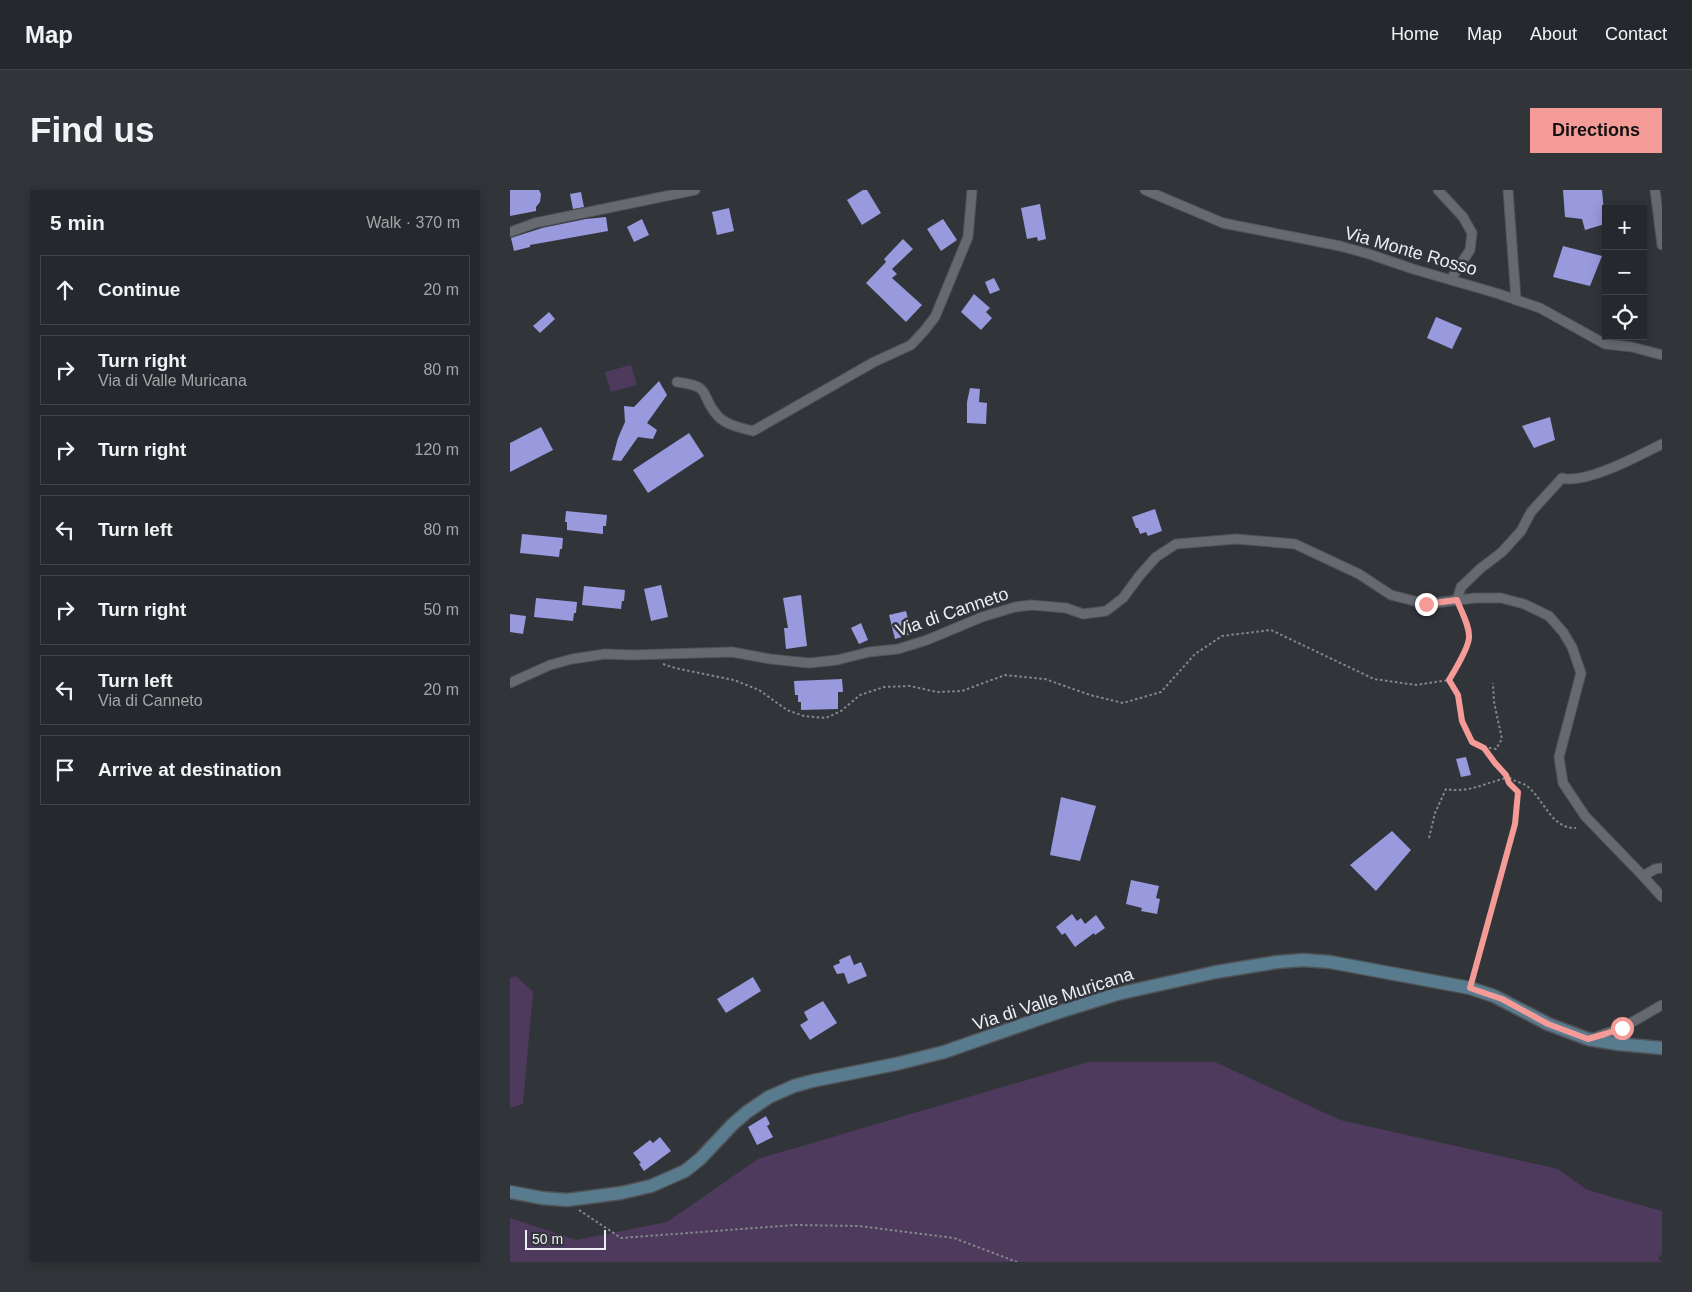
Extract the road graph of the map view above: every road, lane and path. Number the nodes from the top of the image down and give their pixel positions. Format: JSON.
{"nodes":[{"id":1,"x":695,"y":190,"type":"edge"},
{"id":2,"x":972,"y":190,"type":"edge"},
{"id":3,"x":1145,"y":190,"type":"edge"},
{"id":4,"x":1438,"y":190,"type":"edge"},
{"id":5,"x":1508,"y":190,"type":"edge"},
{"id":6,"x":1655,"y":190,"type":"edge"},
{"id":7,"x":510,"y":232,"type":"edge"},
{"id":8,"x":1662,"y":245,"type":"edge"},
{"id":9,"x":1451,"y":279,"type":"junction"},
{"id":10,"x":1516,"y":300,"type":"junction"},
{"id":11,"x":1662,"y":355,"type":"edge"},
{"id":12,"x":677,"y":382,"type":"dead end"},
{"id":13,"x":1662,"y":444,"type":"edge"},
{"id":14,"x":1457,"y":600,"type":"junction"},
{"id":15,"x":643,"y":655,"type":"junction"},
{"id":16,"x":1449,"y":680,"type":"junction"},
{"id":17,"x":510,"y":683,"type":"edge"},
{"id":18,"x":1493,"y":683,"type":"dead end"},
{"id":19,"x":1484,"y":748,"type":"junction"},
{"id":20,"x":1506,"y":775,"type":"junction"},
{"id":21,"x":1576,"y":828,"type":"dead end"},
{"id":22,"x":1429,"y":838,"type":"dead end"},
{"id":23,"x":1662,"y":868,"type":"edge"},
{"id":24,"x":1644,"y":876,"type":"junction"},
{"id":25,"x":1662,"y":897,"type":"edge"},
{"id":26,"x":1470,"y":988,"type":"junction"},
{"id":27,"x":1662,"y":1005,"type":"edge"},
{"id":28,"x":1588,"y":1039,"type":"junction"},
{"id":29,"x":1662,"y":1048,"type":"edge"},
{"id":30,"x":510,"y":1192,"type":"edge"},
{"id":31,"x":562,"y":1200,"type":"junction"},
{"id":32,"x":1017,"y":1262,"type":"edge"}],
"edges":[{"from":1,"to":7,"type":"street"},
{"from":2,"to":12,"type":"street"},
{"from":3,"to":9,"type":"street","name":"Via Monte Rosso"},
{"from":4,"to":9,"type":"street"},
{"from":5,"to":10,"type":"street"},
{"from":6,"to":8,"type":"street"},
{"from":9,"to":10,"type":"street","name":"Via Monte Rosso"},
{"from":10,"to":11,"type":"street","name":"Via Monte Rosso"},
{"from":13,"to":14,"type":"street"},
{"from":14,"to":15,"type":"street","name":"Via di Canneto"},
{"from":14,"to":16,"type":"path"},
{"from":14,"to":24,"type":"street","name":"Via di Canneto"},
{"from":15,"to":16,"type":"path"},
{"from":15,"to":17,"type":"street","name":"Via di Canneto"},
{"from":16,"to":19,"type":"path"},
{"from":18,"to":19,"type":"path"},
{"from":19,"to":20,"type":"path"},
{"from":20,"to":21,"type":"path"},
{"from":20,"to":22,"type":"path"},
{"from":20,"to":26,"type":"path"},
{"from":23,"to":24,"type":"street"},
{"from":24,"to":25,"type":"street","name":"Via di Canneto"},
{"from":26,"to":28,"type":"street","name":"Via di Valle Muricana"},
{"from":26,"to":31,"type":"street","name":"Via di Valle Muricana"},
{"from":27,"to":28,"type":"street"},
{"from":28,"to":29,"type":"street","name":"Via di Valle Muricana"},
{"from":30,"to":31,"type":"street","name":"Via di Valle Muricana"},
{"from":31,"to":32,"type":"path"}]}
